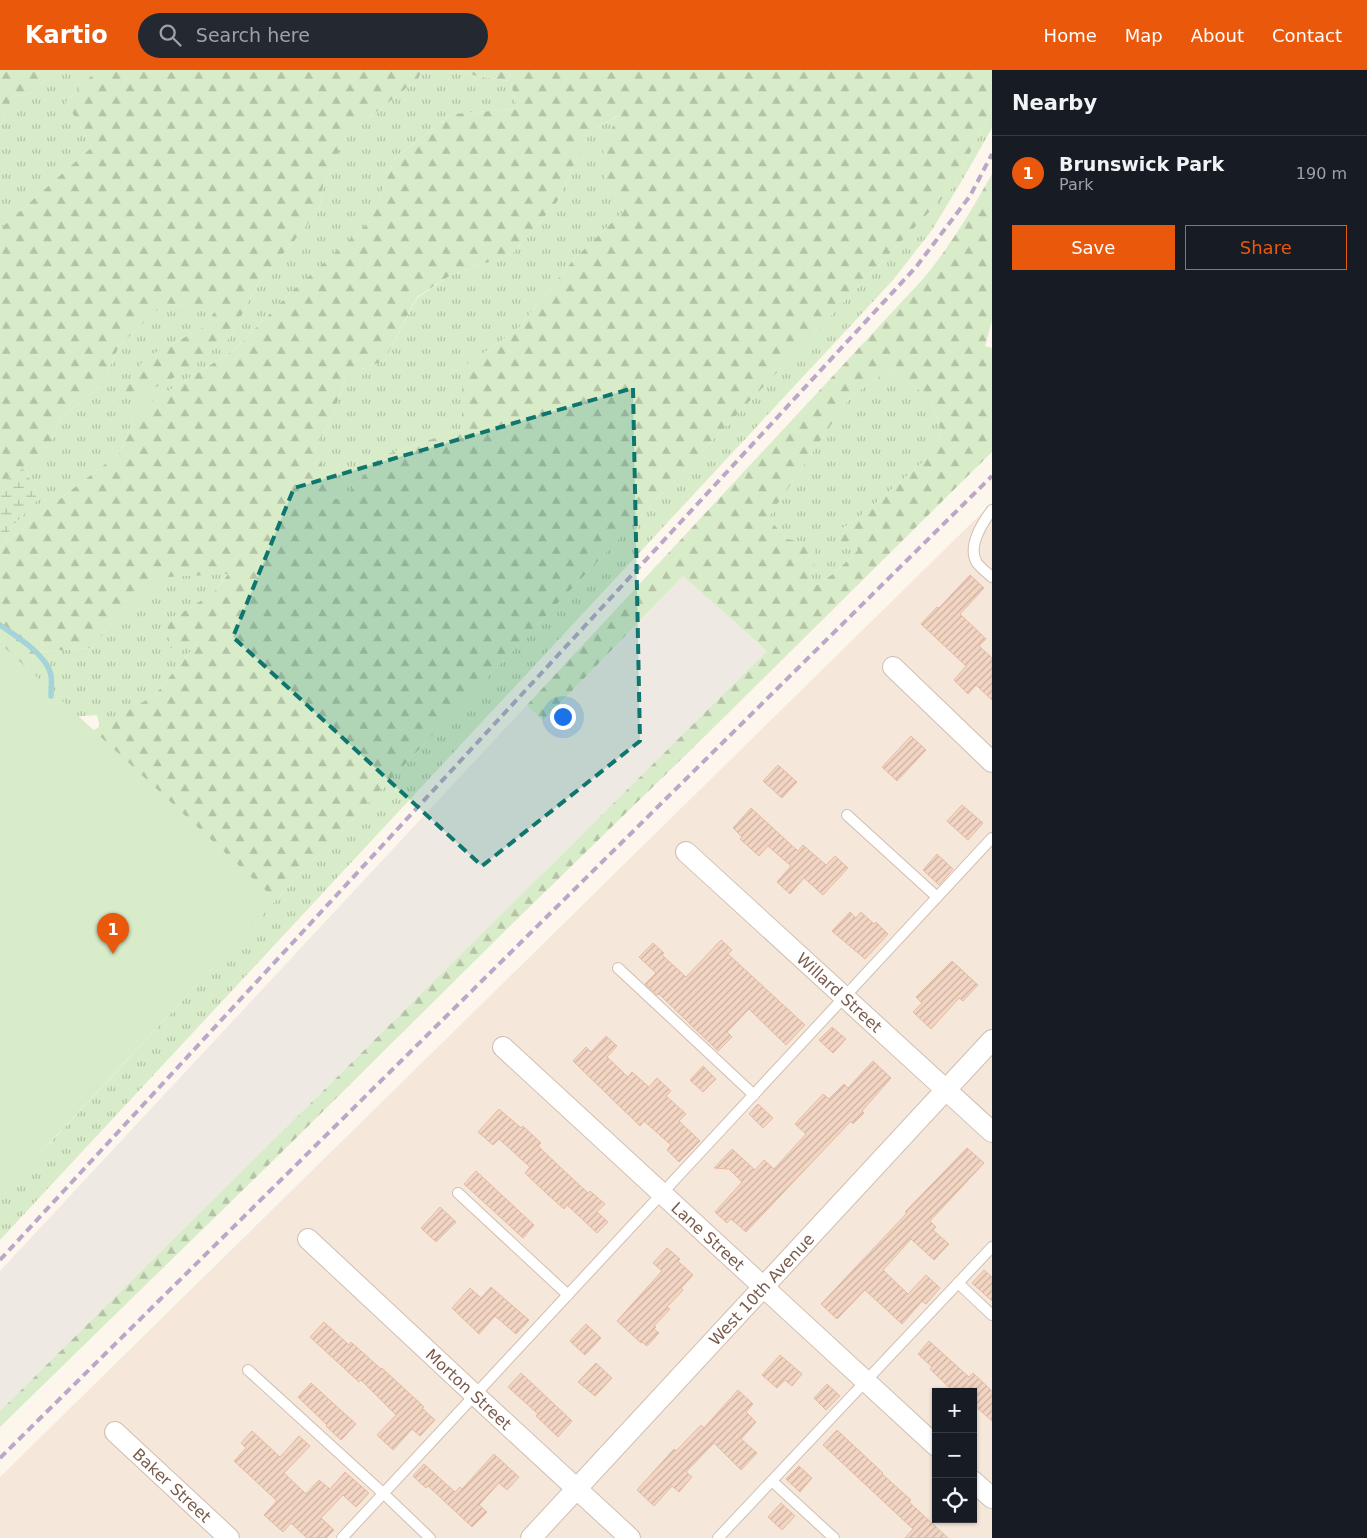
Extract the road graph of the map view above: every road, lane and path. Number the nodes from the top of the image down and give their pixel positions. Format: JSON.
{"nodes":[{"id":1,"x":992,"y":510,"type":"edge"},
{"id":2,"x":992,"y":577,"type":"edge"},
{"id":3,"x":893,"y":668,"type":"dead end"},
{"id":4,"x":992,"y":762,"type":"edge"},
{"id":5,"x":847,"y":815,"type":"dead end"},
{"id":6,"x":992,"y":838,"type":"edge"},
{"id":7,"x":686,"y":852,"type":"dead end"},
{"id":8,"x":937,"y":897,"type":"junction"},
{"id":9,"x":618,"y":968,"type":"dead end"},
{"id":10,"x":844,"y":996,"type":"junction"},
{"id":11,"x":992,"y":1040,"type":"edge"},
{"id":12,"x":503,"y":1047,"type":"dead end"},
{"id":13,"x":946,"y":1089,"type":"junction"},
{"id":14,"x":754,"y":1095,"type":"junction"},
{"id":15,"x":992,"y":1132,"type":"edge"},
{"id":16,"x":458,"y":1193,"type":"dead end"},
{"id":17,"x":662,"y":1194,"type":"junction"},
{"id":18,"x":308,"y":1238,"type":"dead end"},
{"id":19,"x":992,"y":1247,"type":"edge"},
{"id":20,"x":958,"y":1283,"type":"junction"},
{"id":21,"x":762,"y":1286,"type":"junction"},
{"id":22,"x":568,"y":1295,"type":"junction"},
{"id":23,"x":992,"y":1315,"type":"edge"},
{"id":24,"x":248,"y":1370,"type":"dead end"},
{"id":25,"x":866,"y":1382,"type":"junction"},
{"id":26,"x":475,"y":1396,"type":"junction"},
{"id":27,"x":115,"y":1432,"type":"dead end"},
{"id":28,"x":932,"y":1442,"type":"edge"},
{"id":29,"x":772,"y":1481,"type":"junction"},
{"id":30,"x":977,"y":1484,"type":"edge"},
{"id":31,"x":577,"y":1488,"type":"junction"},
{"id":32,"x":384,"y":1494,"type":"junction"},
{"id":33,"x":992,"y":1498,"type":"edge"},
{"id":34,"x":229,"y":1538,"type":"edge"},
{"id":35,"x":342,"y":1538,"type":"edge"},
{"id":36,"x":430,"y":1538,"type":"edge"},
{"id":37,"x":531,"y":1538,"type":"edge"},
{"id":38,"x":630,"y":1538,"type":"edge"},
{"id":39,"x":718,"y":1538,"type":"edge"},
{"id":40,"x":834,"y":1538,"type":"edge"}],
"edges":[{"from":1,"to":2,"type":"lane"},
{"from":3,"to":4,"type":"street"},
{"from":5,"to":8,"type":"lane"},
{"from":6,"to":8,"type":"lane"},
{"from":7,"to":10,"type":"street","name":"Willard Street"},
{"from":8,"to":10,"type":"lane"},
{"from":9,"to":14,"type":"lane"},
{"from":10,"to":13,"type":"street","name":"Willard Street"},
{"from":10,"to":14,"type":"lane"},
{"from":11,"to":13,"type":"street","name":"West 10th Avenue"},
{"from":12,"to":17,"type":"street","name":"Lane Street"},
{"from":13,"to":15,"type":"street","name":"Willard Street"},
{"from":13,"to":21,"type":"street","name":"West 10th Avenue"},
{"from":14,"to":17,"type":"lane"},
{"from":16,"to":22,"type":"lane"},
{"from":17,"to":21,"type":"street","name":"Lane Street"},
{"from":17,"to":22,"type":"lane"},
{"from":18,"to":26,"type":"street","name":"Morton Street"},
{"from":19,"to":20,"type":"lane"},
{"from":20,"to":23,"type":"lane"},
{"from":20,"to":25,"type":"lane"},
{"from":21,"to":25,"type":"street","name":"Lane Street"},
{"from":21,"to":31,"type":"street","name":"West 10th Avenue"},
{"from":22,"to":26,"type":"lane"},
{"from":24,"to":32,"type":"lane"},
{"from":25,"to":28,"type":"street","name":"Lane Street"},
{"from":25,"to":29,"type":"lane"},
{"from":26,"to":31,"type":"street","name":"Morton Street"},
{"from":26,"to":32,"type":"lane"},
{"from":27,"to":34,"type":"street","name":"Baker Street"},
{"from":29,"to":39,"type":"lane"},
{"from":29,"to":40,"type":"lane"},
{"from":30,"to":33,"type":"street"},
{"from":31,"to":37,"type":"street","name":"West 10th Avenue"},
{"from":31,"to":38,"type":"street","name":"Morton Street"},
{"from":32,"to":35,"type":"lane"},
{"from":32,"to":36,"type":"lane"}]}
